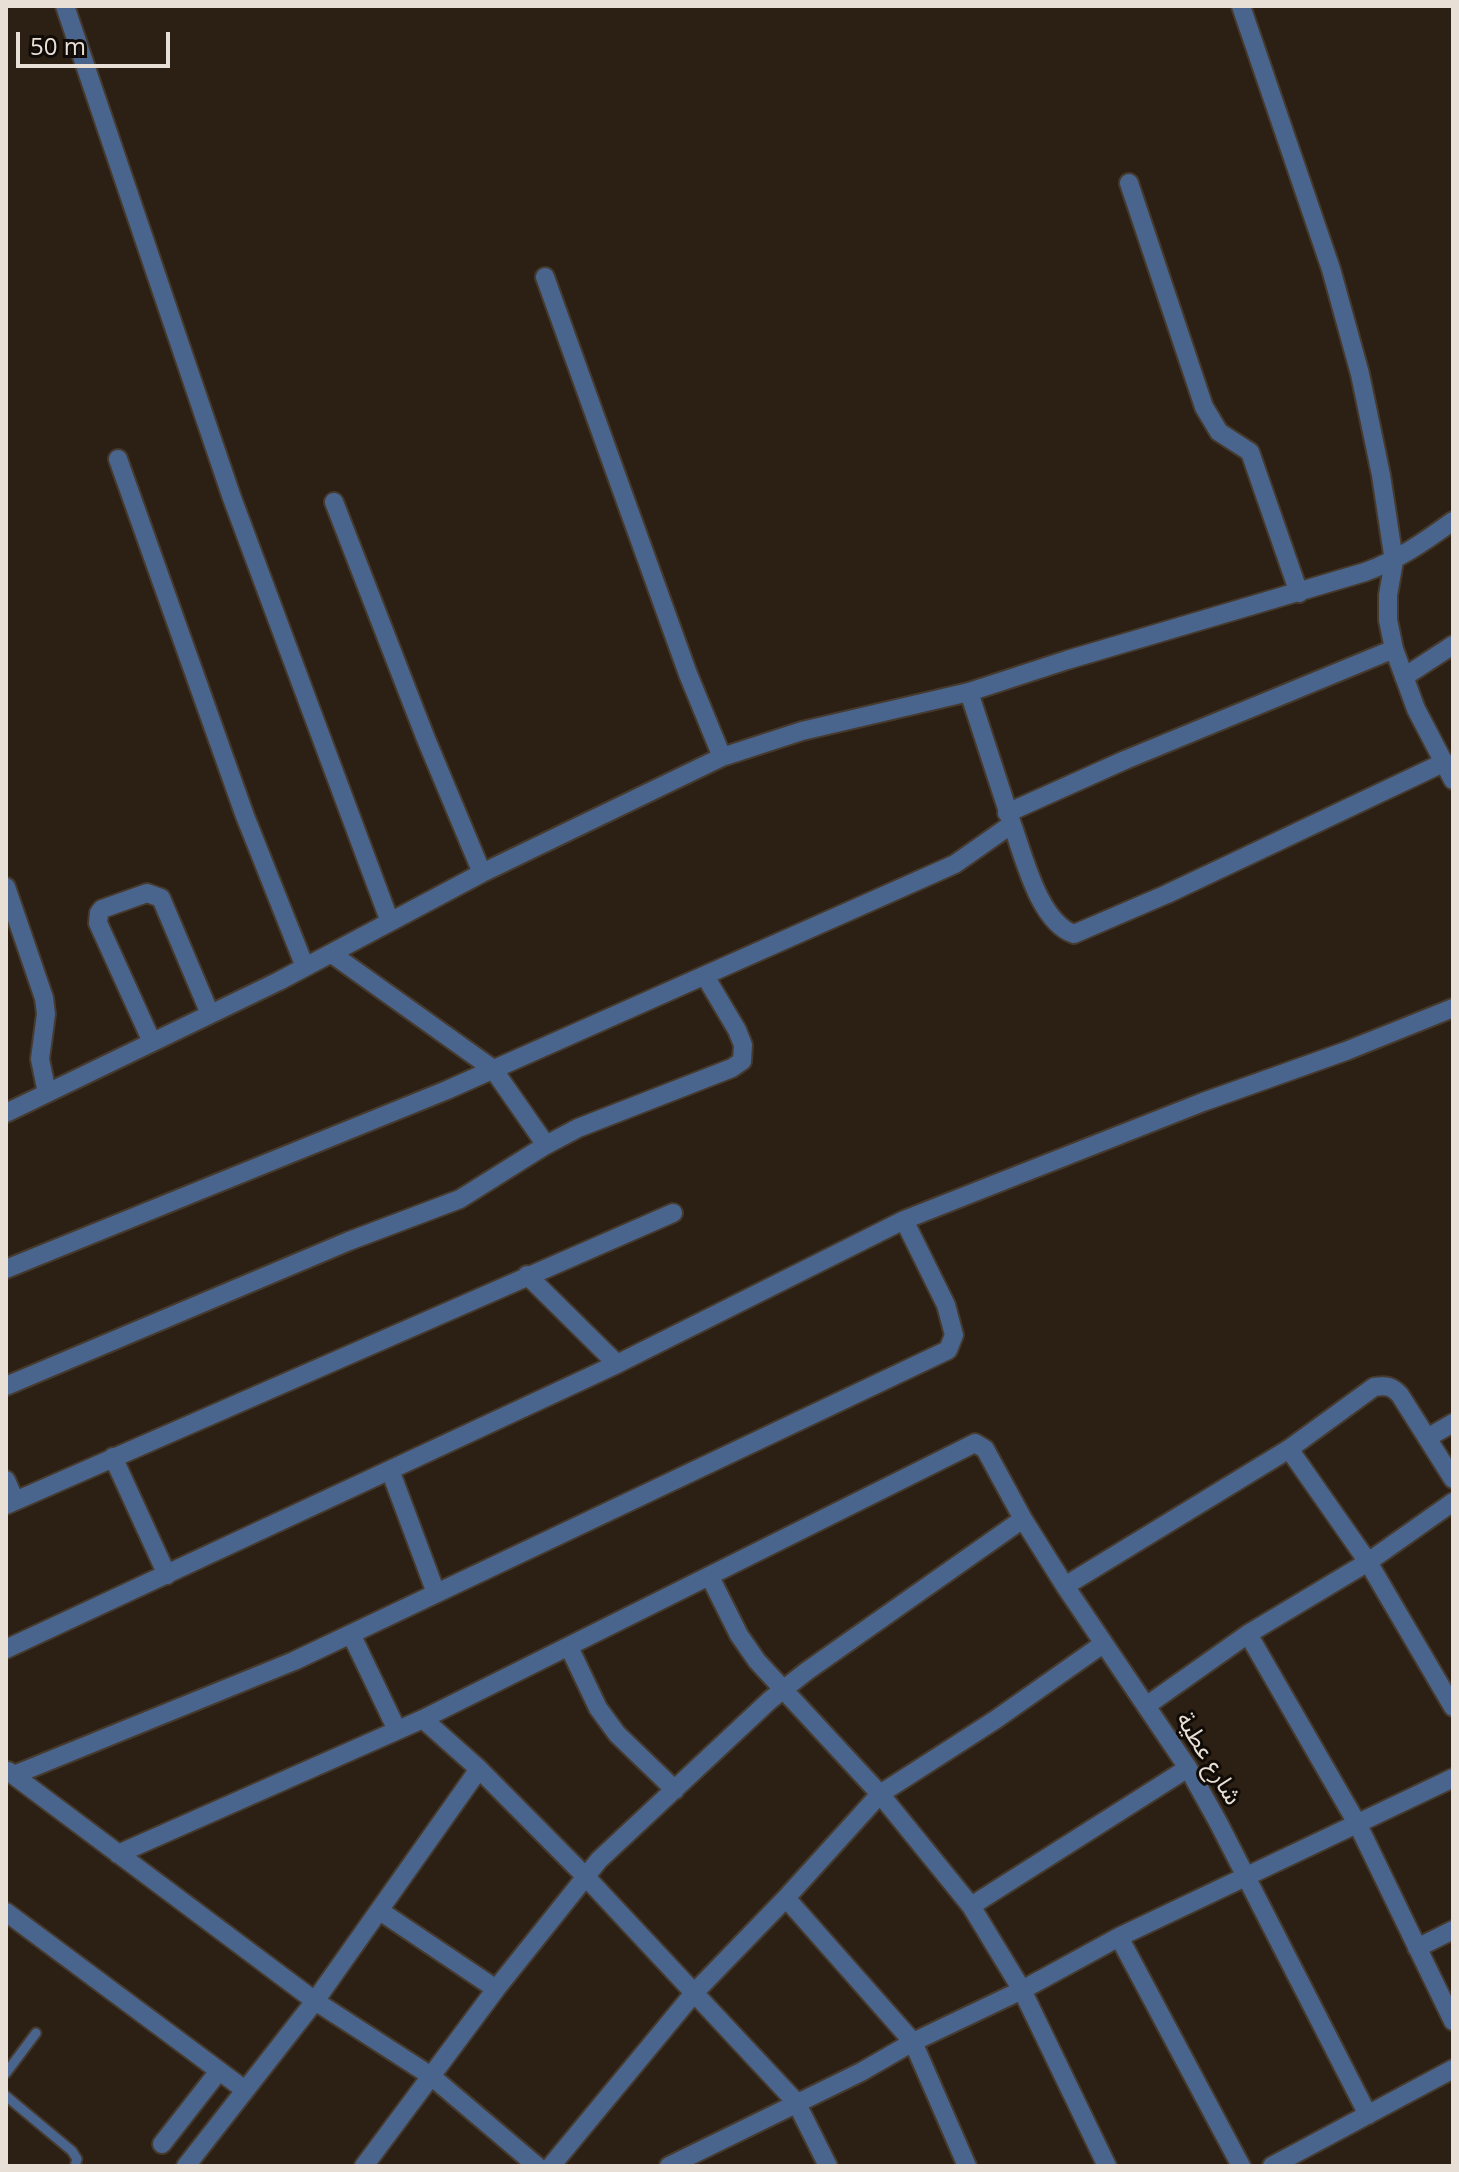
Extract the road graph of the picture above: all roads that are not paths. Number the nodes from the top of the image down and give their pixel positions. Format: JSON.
{"nodes":[{"id":1,"x":65,"y":6,"type":"edge"},
{"id":2,"x":1241,"y":6,"type":"edge"},
{"id":3,"x":1129,"y":183,"type":"dead end"},
{"id":4,"x":545,"y":277,"type":"dead end"},
{"id":5,"x":118,"y":459,"type":"dead end"},
{"id":6,"x":334,"y":502,"type":"dead end"},
{"id":7,"x":1453,"y":521,"type":"edge"},
{"id":8,"x":1394,"y":561,"type":"junction"},
{"id":9,"x":1299,"y":593,"type":"junction"},
{"id":10,"x":1453,"y":645,"type":"edge"},
{"id":11,"x":1394,"y":649,"type":"junction"},
{"id":12,"x":1404,"y":677,"type":"junction"},
{"id":13,"x":969,"y":692,"type":"junction"},
{"id":14,"x":722,"y":757,"type":"junction"},
{"id":15,"x":1445,"y":762,"type":"junction"},
{"id":16,"x":1453,"y":780,"type":"edge"},
{"id":17,"x":1009,"y":818,"type":"junction"},
{"id":18,"x":482,"y":873,"type":"junction"},
{"id":19,"x":6,"y":887,"type":"edge"},
{"id":20,"x":390,"y":922,"type":"junction"},
{"id":21,"x":332,"y":954,"type":"junction"},
{"id":22,"x":305,"y":967,"type":"junction"},
{"id":23,"x":705,"y":976,"type":"junction"},
{"id":24,"x":1453,"y":1008,"type":"edge"},
{"id":25,"x":210,"y":1014,"type":"junction"},
{"id":26,"x":152,"y":1042,"type":"junction"},
{"id":27,"x":493,"y":1069,"type":"junction"},
{"id":28,"x":47,"y":1093,"type":"junction"},
{"id":29,"x":7,"y":1110,"type":"edge"},
{"id":30,"x":546,"y":1145,"type":"junction"},
{"id":31,"x":673,"y":1213,"type":"dead end"},
{"id":32,"x":904,"y":1220,"type":"junction"},
{"id":33,"x":6,"y":1269,"type":"edge"},
{"id":34,"x":527,"y":1275,"type":"junction"},
{"id":35,"x":617,"y":1364,"type":"junction"},
{"id":36,"x":6,"y":1386,"type":"edge"},
{"id":37,"x":1453,"y":1423,"type":"edge"},
{"id":38,"x":1427,"y":1438,"type":"junction"},
{"id":39,"x":1289,"y":1449,"type":"junction"},
{"id":40,"x":113,"y":1457,"type":"junction"},
{"id":41,"x":390,"y":1470,"type":"junction"},
{"id":42,"x":1453,"y":1479,"type":"edge"},
{"id":43,"x":6,"y":1480,"type":"edge"},
{"id":44,"x":1453,"y":1502,"type":"edge"},
{"id":45,"x":10,"y":1503,"type":"edge"},
{"id":46,"x":1023,"y":1519,"type":"junction"},
{"id":47,"x":1368,"y":1562,"type":"junction"},
{"id":48,"x":167,"y":1575,"type":"junction"},
{"id":49,"x":710,"y":1577,"type":"junction"},
{"id":50,"x":1065,"y":1586,"type":"junction"},
{"id":51,"x":436,"y":1593,"type":"junction"},
{"id":52,"x":351,"y":1634,"type":"junction"},
{"id":53,"x":1248,"y":1634,"type":"junction"},
{"id":54,"x":1103,"y":1644,"type":"junction"},
{"id":55,"x":569,"y":1647,"type":"junction"},
{"id":56,"x":6,"y":1649,"type":"edge"},
{"id":57,"x":784,"y":1691,"type":"junction"},
{"id":58,"x":1146,"y":1706,"type":"junction"},
{"id":59,"x":1453,"y":1707,"type":"edge"},
{"id":60,"x":423,"y":1719,"type":"junction"},
{"id":61,"x":397,"y":1730,"type":"junction"},
{"id":62,"x":1188,"y":1768,"type":"junction"},
{"id":63,"x":479,"y":1769,"type":"junction"},
{"id":64,"x":10,"y":1772,"type":"edge"},
{"id":65,"x":1453,"y":1778,"type":"edge"},
{"id":66,"x":675,"y":1790,"type":"junction"},
{"id":67,"x":880,"y":1794,"type":"junction"},
{"id":68,"x":1358,"y":1825,"type":"junction"},
{"id":69,"x":118,"y":1854,"type":"junction"},
{"id":70,"x":585,"y":1876,"type":"junction"},
{"id":71,"x":1245,"y":1878,"type":"junction"},
{"id":72,"x":786,"y":1898,"type":"junction"},
{"id":73,"x":971,"y":1906,"type":"junction"},
{"id":74,"x":380,"y":1911,"type":"junction"},
{"id":75,"x":6,"y":1912,"type":"edge"},
{"id":76,"x":1453,"y":1930,"type":"edge"},
{"id":77,"x":1119,"y":1937,"type":"junction"},
{"id":78,"x":1417,"y":1948,"type":"junction"},
{"id":79,"x":496,"y":1989,"type":"junction"},
{"id":80,"x":1022,"y":1990,"type":"junction"},
{"id":81,"x":694,"y":1993,"type":"junction"},
{"id":82,"x":315,"y":2001,"type":"junction"},
{"id":83,"x":1453,"y":2021,"type":"edge"},
{"id":84,"x":36,"y":2033,"type":"dead end"},
{"id":85,"x":913,"y":2042,"type":"junction"},
{"id":86,"x":1453,"y":2069,"type":"edge"},
{"id":87,"x":219,"y":2071,"type":"junction"},
{"id":88,"x":6,"y":2073,"type":"edge"},
{"id":89,"x":431,"y":2076,"type":"junction"},
{"id":90,"x":245,"y":2090,"type":"junction"},
{"id":91,"x":6,"y":2096,"type":"edge"},
{"id":92,"x":796,"y":2102,"type":"junction"},
{"id":93,"x":1368,"y":2115,"type":"junction"},
{"id":94,"x":162,"y":2144,"type":"dead end"},
{"id":95,"x":677,"y":2164,"type":"edge"},
{"id":96,"x":75,"y":2166,"type":"edge"},
{"id":97,"x":186,"y":2166,"type":"edge"},
{"id":98,"x":364,"y":2166,"type":"edge"},
{"id":99,"x":537,"y":2166,"type":"edge"},
{"id":100,"x":551,"y":2166,"type":"edge"},
{"id":101,"x":828,"y":2166,"type":"edge"},
{"id":102,"x":967,"y":2166,"type":"edge"},
{"id":103,"x":1107,"y":2166,"type":"edge"},
{"id":104,"x":1241,"y":2166,"type":"edge"},
{"id":105,"x":1272,"y":2166,"type":"edge"}],
"edges":[{"from":1,"to":20,"type":"street"},
{"from":2,"to":8,"type":"street"},
{"from":3,"to":9,"type":"street"},
{"from":4,"to":14,"type":"street"},
{"from":5,"to":22,"type":"street"},
{"from":6,"to":18,"type":"street"},
{"from":7,"to":8,"type":"street"},
{"from":8,"to":9,"type":"street"},
{"from":8,"to":11,"type":"street"},
{"from":9,"to":13,"type":"street"},
{"from":10,"to":12,"type":"street"},
{"from":11,"to":12,"type":"street"},
{"from":11,"to":17,"type":"street"},
{"from":12,"to":15,"type":"street"},
{"from":13,"to":14,"type":"street"},
{"from":13,"to":17,"type":"street"},
{"from":14,"to":18,"type":"street"},
{"from":15,"to":16,"type":"street"},
{"from":15,"to":17,"type":"street"},
{"from":17,"to":23,"type":"street"},
{"from":18,"to":20,"type":"street"},
{"from":19,"to":28,"type":"street"},
{"from":20,"to":21,"type":"street"},
{"from":21,"to":22,"type":"street"},
{"from":21,"to":27,"type":"street"},
{"from":22,"to":25,"type":"street"},
{"from":23,"to":27,"type":"street"},
{"from":23,"to":30,"type":"street"},
{"from":24,"to":32,"type":"street"},
{"from":25,"to":26,"type":"street"},
{"from":25,"to":26,"type":"street"},
{"from":26,"to":28,"type":"street"},
{"from":27,"to":30,"type":"street"},
{"from":27,"to":33,"type":"street"},
{"from":28,"to":29,"type":"street"},
{"from":30,"to":36,"type":"street"},
{"from":31,"to":34,"type":"street"},
{"from":32,"to":35,"type":"street"},
{"from":32,"to":51,"type":"street"},
{"from":34,"to":35,"type":"street"},
{"from":34,"to":40,"type":"street"},
{"from":35,"to":41,"type":"street"},
{"from":37,"to":38,"type":"street"},
{"from":38,"to":39,"type":"street"},
{"from":38,"to":42,"type":"street"},
{"from":39,"to":47,"type":"street"},
{"from":39,"to":50,"type":"street"},
{"from":40,"to":45,"type":"street"},
{"from":40,"to":48,"type":"street"},
{"from":41,"to":48,"type":"street"},
{"from":41,"to":51,"type":"street"},
{"from":43,"to":45,"type":"street"},
{"from":44,"to":47,"type":"street"},
{"from":46,"to":49,"type":"street","name":"شارع عطية"},
{"from":46,"to":50,"type":"street","name":"شارع عطية"},
{"from":46,"to":57,"type":"street"},
{"from":47,"to":53,"type":"street"},
{"from":47,"to":59,"type":"street"},
{"from":48,"to":56,"type":"street"},
{"from":49,"to":55,"type":"street"},
{"from":49,"to":57,"type":"street"},
{"from":50,"to":54,"type":"street","name":"شارع عطية"},
{"from":51,"to":52,"type":"street"},
{"from":52,"to":61,"type":"street"},
{"from":52,"to":64,"type":"street"},
{"from":53,"to":58,"type":"street"},
{"from":53,"to":68,"type":"street"},
{"from":54,"to":58,"type":"street","name":"شارع عطية"},
{"from":54,"to":67,"type":"street"},
{"from":55,"to":60,"type":"street"},
{"from":55,"to":66,"type":"street"},
{"from":57,"to":66,"type":"street"},
{"from":57,"to":67,"type":"street"},
{"from":58,"to":62,"type":"street","name":"شارع عطية"},
{"from":60,"to":61,"type":"street"},
{"from":60,"to":63,"type":"street"},
{"from":61,"to":69,"type":"street"},
{"from":62,"to":71,"type":"street","name":"شارع عطية"},
{"from":62,"to":73,"type":"street"},
{"from":63,"to":70,"type":"street"},
{"from":63,"to":74,"type":"street"},
{"from":64,"to":69,"type":"street"},
{"from":65,"to":68,"type":"street"},
{"from":66,"to":70,"type":"street"},
{"from":67,"to":72,"type":"street"},
{"from":67,"to":73,"type":"street"},
{"from":68,"to":71,"type":"street"},
{"from":68,"to":78,"type":"street"},
{"from":69,"to":82,"type":"street"},
{"from":70,"to":79,"type":"street"},
{"from":70,"to":81,"type":"street"},
{"from":71,"to":77,"type":"street"},
{"from":71,"to":93,"type":"street","name":"شارع عطية"},
{"from":72,"to":81,"type":"street"},
{"from":72,"to":85,"type":"street"},
{"from":73,"to":80,"type":"street"},
{"from":74,"to":79,"type":"street"},
{"from":74,"to":82,"type":"street"},
{"from":75,"to":87,"type":"street"},
{"from":76,"to":78,"type":"street"},
{"from":77,"to":80,"type":"street"},
{"from":77,"to":104,"type":"street"},
{"from":78,"to":83,"type":"street"},
{"from":79,"to":89,"type":"street"},
{"from":80,"to":85,"type":"street"},
{"from":80,"to":103,"type":"street"},
{"from":81,"to":92,"type":"street"},
{"from":81,"to":100,"type":"street"},
{"from":82,"to":89,"type":"street"},
{"from":82,"to":90,"type":"street"},
{"from":84,"to":88,"type":"lane"},
{"from":85,"to":92,"type":"street"},
{"from":85,"to":102,"type":"street"},
{"from":86,"to":93,"type":"street"},
{"from":87,"to":90,"type":"street"},
{"from":87,"to":94,"type":"street"},
{"from":89,"to":98,"type":"street"},
{"from":89,"to":99,"type":"street"},
{"from":90,"to":97,"type":"street"},
{"from":91,"to":96,"type":"lane"},
{"from":92,"to":95,"type":"street"},
{"from":92,"to":101,"type":"street"},
{"from":93,"to":105,"type":"street"}]}
